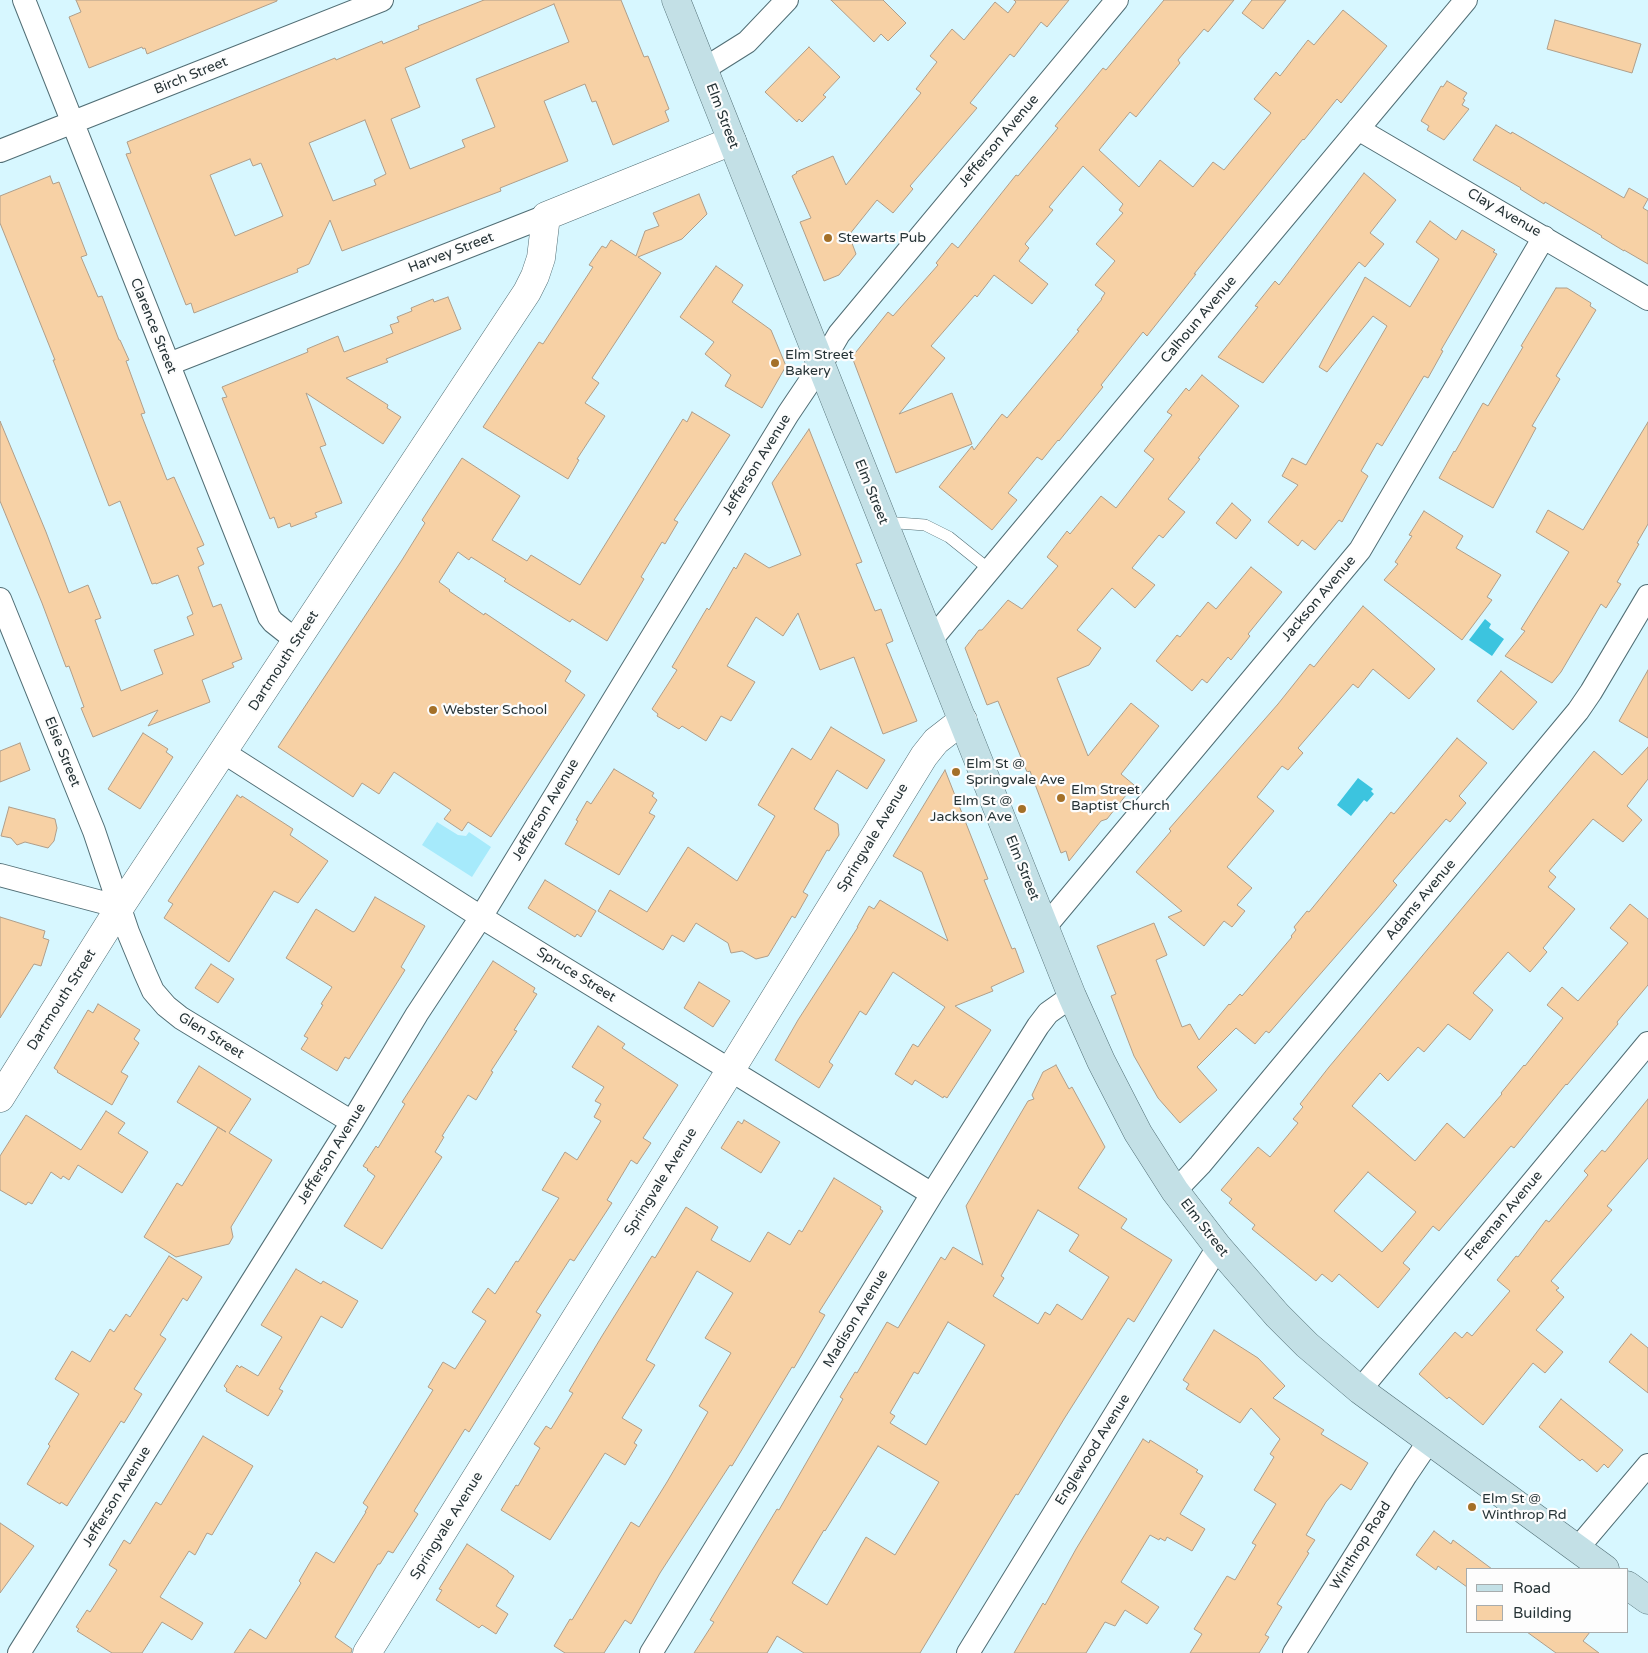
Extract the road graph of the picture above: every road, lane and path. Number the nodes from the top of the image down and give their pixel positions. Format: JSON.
{"nodes":[{"id":1,"x":24,"y":0,"type":"edge"},
{"id":2,"x":382,"y":0,"type":"edge"},
{"id":3,"x":676,"y":0,"type":"edge"},
{"id":4,"x":787,"y":0,"type":"edge"},
{"id":5,"x":1117,"y":0,"type":"edge"},
{"id":6,"x":1466,"y":0,"type":"edge"},
{"id":7,"x":704,"y":69,"type":"junction"},
{"id":8,"x":72,"y":123,"type":"junction"},
{"id":9,"x":1358,"y":129,"type":"junction"},
{"id":10,"x":732,"y":141,"type":"junction"},
{"id":11,"x":0,"y":151,"type":"edge"},
{"id":12,"x":546,"y":216,"type":"junction"},
{"id":13,"x":1544,"y":237,"type":"junction"},
{"id":14,"x":1648,"y":299,"type":"edge"},
{"id":15,"x":169,"y":364,"type":"junction"},
{"id":16,"x":821,"y":365,"type":"junction"},
{"id":17,"x":883,"y":522,"type":"junction"},
{"id":18,"x":990,"y":570,"type":"junction"},
{"id":19,"x":1648,"y":596,"type":"edge"},
{"id":20,"x":0,"y":600,"type":"edge"},
{"id":21,"x":931,"y":640,"type":"junction"},
{"id":22,"x":296,"y":641,"type":"junction"},
{"id":23,"x":963,"y":720,"type":"junction"},
{"id":24,"x":223,"y":752,"type":"junction"},
{"id":25,"x":0,"y":875,"type":"edge"},
{"id":26,"x":120,"y":907,"type":"junction"},
{"id":27,"x":481,"y":916,"type":"junction"},
{"id":28,"x":1045,"y":927,"type":"junction"},
{"id":29,"x":1072,"y":996,"type":"junction"},
{"id":30,"x":1648,"y":1043,"type":"edge"},
{"id":31,"x":730,"y":1071,"type":"junction"},
{"id":32,"x":0,"y":1098,"type":"edge"},
{"id":33,"x":352,"y":1122,"type":"junction"},
{"id":34,"x":1175,"y":1191,"type":"junction"},
{"id":35,"x":932,"y":1194,"type":"junction"},
{"id":36,"x":1218,"y":1247,"type":"junction"},
{"id":37,"x":1360,"y":1390,"type":"junction"},
{"id":38,"x":1429,"y":1441,"type":"junction"},
{"id":39,"x":1648,"y":1465,"type":"edge"},
{"id":40,"x":1577,"y":1549,"type":"junction"},
{"id":41,"x":1604,"y":1568,"type":"edge"},
{"id":42,"x":1628,"y":1586,"type":"edge"},
{"id":43,"x":1648,"y":1600,"type":"edge"},
{"id":44,"x":19,"y":1653,"type":"edge"},
{"id":45,"x":368,"y":1653,"type":"edge"},
{"id":46,"x":651,"y":1653,"type":"edge"},
{"id":47,"x":968,"y":1653,"type":"edge"},
{"id":48,"x":1294,"y":1653,"type":"edge"}],
"edges":[{"from":1,"to":8,"type":"street","name":"Clarence Street"},
{"from":2,"to":8,"type":"street","name":"Birch Street"},
{"from":3,"to":7,"type":"main road","name":"Elm Street"},
{"from":4,"to":7,"type":"street"},
{"from":5,"to":16,"type":"street","name":"Jefferson Avenue"},
{"from":6,"to":9,"type":"street","name":"Calhoun Avenue"},
{"from":7,"to":10,"type":"main road","name":"Elm Street"},
{"from":8,"to":11,"type":"street","name":"Birch Street"},
{"from":8,"to":15,"type":"street","name":"Clarence Street"},
{"from":9,"to":13,"type":"street","name":"Clay Avenue"},
{"from":9,"to":18,"type":"street","name":"Calhoun Avenue"},
{"from":10,"to":12,"type":"street","name":"Harvey Street"},
{"from":10,"to":16,"type":"main road","name":"Elm Street"},
{"from":12,"to":15,"type":"street","name":"Harvey Street"},
{"from":12,"to":22,"type":"street","name":"Dartmouth Street"},
{"from":13,"to":14,"type":"street","name":"Clay Avenue"},
{"from":13,"to":28,"type":"street","name":"Jackson Avenue"},
{"from":15,"to":22,"type":"street","name":"Clarence Street"},
{"from":16,"to":17,"type":"main road","name":"Elm Street"},
{"from":16,"to":27,"type":"street","name":"Jefferson Avenue"},
{"from":17,"to":18,"type":"lane"},
{"from":17,"to":21,"type":"main road","name":"Elm Street"},
{"from":18,"to":21,"type":"street","name":"Calhoun Avenue"},
{"from":19,"to":34,"type":"street","name":"Adams Avenue"},
{"from":20,"to":26,"type":"street","name":"Elsie Street"},
{"from":21,"to":23,"type":"main road","name":"Elm Street"},
{"from":22,"to":24,"type":"street","name":"Dartmouth Street"},
{"from":23,"to":28,"type":"main road","name":"Elm Street"},
{"from":23,"to":31,"type":"street","name":"Springvale Avenue"},
{"from":24,"to":26,"type":"street","name":"Dartmouth Street"},
{"from":24,"to":27,"type":"street","name":"Spruce Street"},
{"from":25,"to":26,"type":"street"},
{"from":26,"to":32,"type":"street","name":"Dartmouth Street"},
{"from":26,"to":33,"type":"street","name":"Glen Street"},
{"from":27,"to":31,"type":"street","name":"Spruce Street"},
{"from":27,"to":33,"type":"street","name":"Jefferson Avenue"},
{"from":28,"to":29,"type":"main road","name":"Elm Street"},
{"from":29,"to":34,"type":"main road","name":"Elm Street"},
{"from":29,"to":35,"type":"street","name":"Madison Avenue"},
{"from":30,"to":37,"type":"street","name":"Freeman Avenue"},
{"from":31,"to":35,"type":"street","name":"Spruce Street"},
{"from":31,"to":45,"type":"street","name":"Springvale Avenue"},
{"from":33,"to":44,"type":"street","name":"Jefferson Avenue"},
{"from":34,"to":36,"type":"main road","name":"Elm Street"},
{"from":35,"to":46,"type":"street","name":"Madison Avenue"},
{"from":36,"to":37,"type":"main road","name":"Elm Street"},
{"from":36,"to":47,"type":"street","name":"Englewood Avenue"},
{"from":37,"to":38,"type":"main road","name":"Elm Street"},
{"from":38,"to":40,"type":"main road","name":"Elm Street"},
{"from":38,"to":48,"type":"street","name":"Winthrop Road"},
{"from":39,"to":40,"type":"street"},
{"from":40,"to":41,"type":"main road","name":"Elm Street"},
{"from":42,"to":43,"type":"main road"}]}
